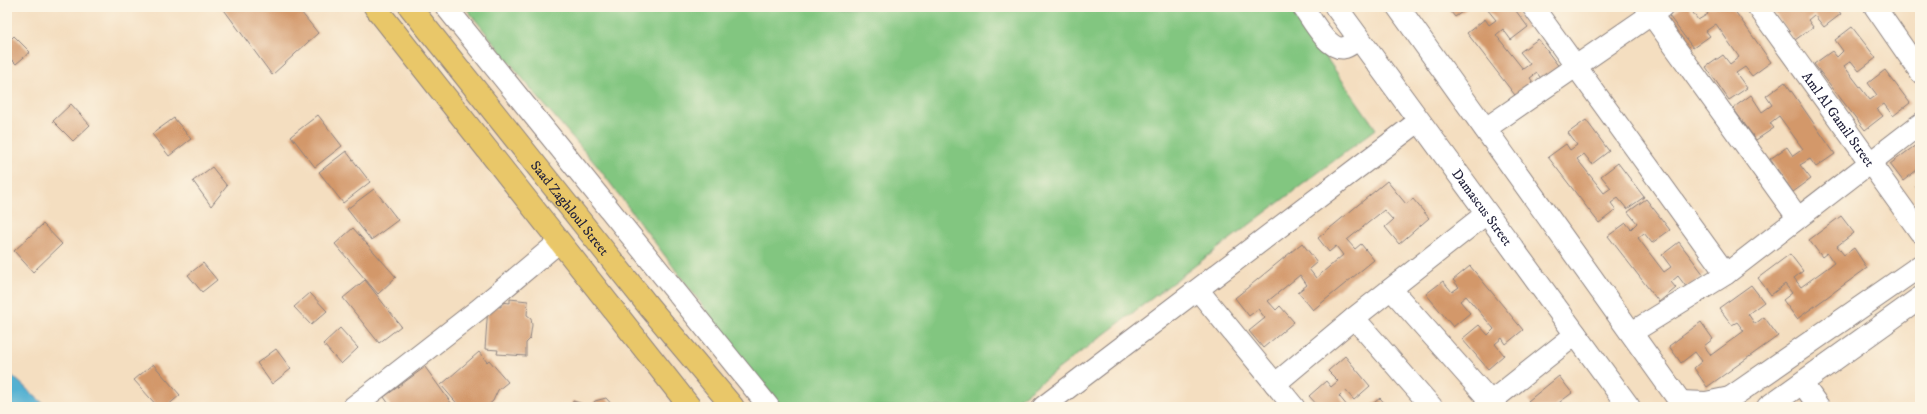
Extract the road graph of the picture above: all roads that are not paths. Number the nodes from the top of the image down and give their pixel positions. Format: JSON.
{"nodes":[{"id":1,"x":375,"y":7,"type":"edge"},
{"id":2,"x":410,"y":7,"type":"edge"},
{"id":3,"x":446,"y":7,"type":"edge"},
{"id":4,"x":1303,"y":7,"type":"edge"},
{"id":5,"x":1398,"y":7,"type":"edge"},
{"id":6,"x":1533,"y":7,"type":"edge"},
{"id":7,"x":1758,"y":7,"type":"edge"},
{"id":8,"x":1875,"y":7,"type":"edge"},
{"id":9,"x":1343,"y":9,"type":"edge"},
{"id":10,"x":1653,"y":9,"type":"edge"},
{"id":11,"x":1359,"y":39,"type":"junction"},
{"id":12,"x":1576,"y":66,"type":"junction"},
{"id":13,"x":1920,"y":72,"type":"edge"},
{"id":14,"x":464,"y":76,"type":"junction"},
{"id":15,"x":442,"y":93,"type":"junction"},
{"id":16,"x":1419,"y":121,"type":"junction"},
{"id":17,"x":1920,"y":124,"type":"edge"},
{"id":18,"x":1485,"y":129,"type":"junction"},
{"id":19,"x":1870,"y":162,"type":"junction"},
{"id":20,"x":1487,"y":213,"type":"junction"},
{"id":21,"x":1798,"y":218,"type":"junction"},
{"id":22,"x":1920,"y":232,"type":"edge"},
{"id":23,"x":559,"y":242,"type":"junction"},
{"id":24,"x":1920,"y":266,"type":"edge"},
{"id":25,"x":1726,"y":274,"type":"junction"},
{"id":26,"x":1391,"y":289,"type":"junction"},
{"id":27,"x":1198,"y":290,"type":"junction"},
{"id":28,"x":1920,"y":298,"type":"edge"},
{"id":29,"x":1354,"y":318,"type":"junction"},
{"id":30,"x":1842,"y":320,"type":"junction"},
{"id":31,"x":1631,"y":333,"type":"junction"},
{"id":32,"x":1576,"y":334,"type":"junction"},
{"id":33,"x":1858,"y":342,"type":"junction"},
{"id":34,"x":1802,"y":383,"type":"junction"},
{"id":35,"x":1275,"y":384,"type":"junction"},
{"id":36,"x":1726,"y":402,"type":"edge"},
{"id":37,"x":1487,"y":404,"type":"edge"},
{"id":38,"x":1682,"y":405,"type":"edge"},
{"id":39,"x":353,"y":407,"type":"edge"},
{"id":40,"x":690,"y":407,"type":"edge"},
{"id":41,"x":733,"y":407,"type":"edge"},
{"id":42,"x":769,"y":407,"type":"edge"},
{"id":43,"x":1042,"y":407,"type":"edge"},
{"id":44,"x":1294,"y":407,"type":"edge"},
{"id":45,"x":1432,"y":407,"type":"edge"},
{"id":46,"x":1629,"y":407,"type":"edge"},
{"id":47,"x":1768,"y":407,"type":"edge"},
{"id":48,"x":1819,"y":407,"type":"edge"}],
"edges":[{"from":1,"to":15,"type":"main road","name":"Saad Zaghloul Street"},
{"from":2,"to":14,"type":"main road","name":"Saad Zaghloul Street"},
{"from":3,"to":42,"type":"street"},
{"from":4,"to":11,"type":"street"},
{"from":5,"to":18,"type":"street"},
{"from":6,"to":12,"type":"street"},
{"from":7,"to":19,"type":"street","name":"Aml Al Gamil Street"},
{"from":8,"to":13,"type":"street"},
{"from":9,"to":11,"type":"street","name":"Damascus Street"},
{"from":10,"to":12,"type":"street"},
{"from":10,"to":21,"type":"street"},
{"from":11,"to":16,"type":"street","name":"Damascus Street"},
{"from":12,"to":18,"type":"street"},
{"from":12,"to":25,"type":"street"},
{"from":14,"to":15,"type":"main road"},
{"from":14,"to":41,"type":"main road","name":"Saad Zaghloul Street"},
{"from":15,"to":23,"type":"main road","name":"Saad Zaghloul Street"},
{"from":16,"to":20,"type":"street","name":"Damascus Street"},
{"from":16,"to":27,"type":"street"},
{"from":17,"to":19,"type":"street"},
{"from":18,"to":31,"type":"street"},
{"from":19,"to":21,"type":"street"},
{"from":19,"to":22,"type":"street","name":"Aml Al Gamil Street"},
{"from":20,"to":26,"type":"street"},
{"from":20,"to":32,"type":"street","name":"Damascus Street"},
{"from":21,"to":25,"type":"street"},
{"from":23,"to":39,"type":"street"},
{"from":23,"to":40,"type":"main road","name":"Saad Zaghloul Street"},
{"from":24,"to":30,"type":"street"},
{"from":25,"to":31,"type":"street"},
{"from":26,"to":29,"type":"street"},
{"from":26,"to":37,"type":"street"},
{"from":27,"to":35,"type":"street"},
{"from":27,"to":43,"type":"street"},
{"from":28,"to":33,"type":"street"},
{"from":29,"to":35,"type":"street"},
{"from":29,"to":45,"type":"street"},
{"from":30,"to":33,"type":"street"},
{"from":30,"to":36,"type":"street"},
{"from":31,"to":38,"type":"street"},
{"from":32,"to":37,"type":"street"},
{"from":32,"to":46,"type":"street","name":"Damascus Street"},
{"from":33,"to":34,"type":"street"},
{"from":34,"to":47,"type":"street"},
{"from":34,"to":48,"type":"street"},
{"from":35,"to":44,"type":"street"},
{"from":36,"to":38,"type":"street"}]}
